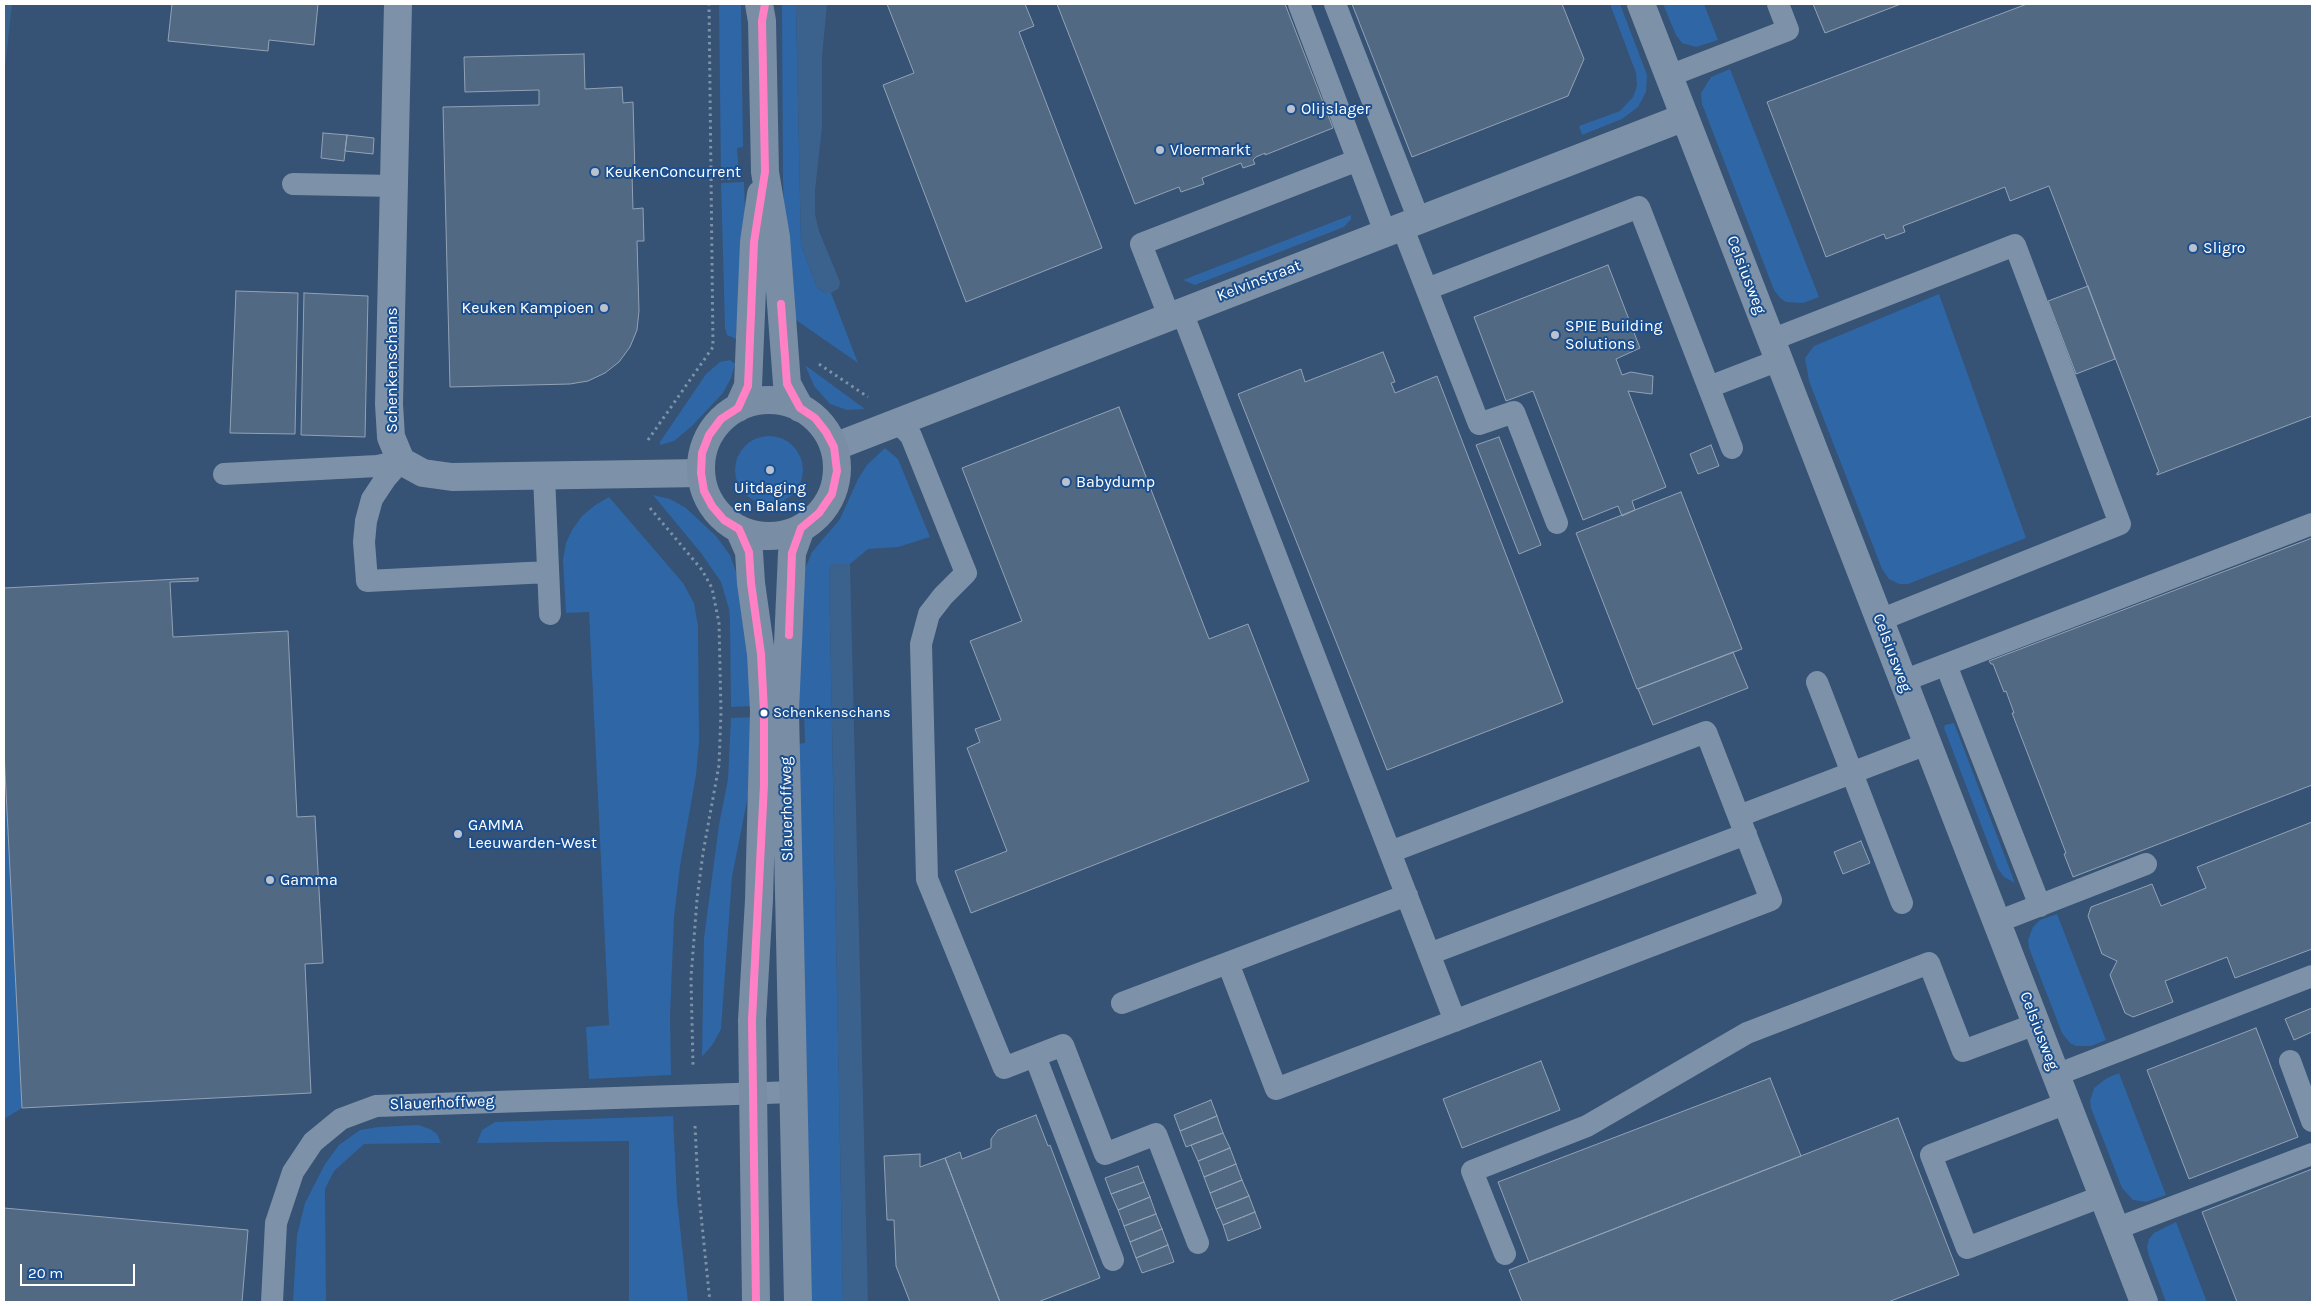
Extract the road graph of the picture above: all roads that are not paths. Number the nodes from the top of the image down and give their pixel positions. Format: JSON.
{"nodes":[{"id":1,"x":398,"y":4,"type":"edge"},
{"id":2,"x":1299,"y":4,"type":"edge"},
{"id":3,"x":1335,"y":4,"type":"edge"},
{"id":4,"x":1641,"y":4,"type":"edge"},
{"id":5,"x":1778,"y":4,"type":"edge"},
{"id":6,"x":762,"y":10,"type":"edge"},
{"id":7,"x":1669,"y":76,"type":"junction"},
{"id":8,"x":1685,"y":117,"type":"junction"},
{"id":9,"x":1358,"y":160,"type":"junction"},
{"id":10,"x":765,"y":172,"type":"junction"},
{"id":11,"x":293,"y":184,"type":"dead end"},
{"id":12,"x":394,"y":186,"type":"junction"},
{"id":13,"x":1402,"y":226,"type":"junction"},
{"id":14,"x":1427,"y":289,"type":"junction"},
{"id":15,"x":1176,"y":314,"type":"junction"},
{"id":16,"x":1775,"y":350,"type":"junction"},
{"id":17,"x":1709,"y":387,"type":"junction"},
{"id":18,"x":738,"y":408,"type":"junction"},
{"id":19,"x":800,"y":408,"type":"junction"},
{"id":20,"x":897,"y":421,"type":"junction"},
{"id":21,"x":834,"y":447,"type":"junction"},
{"id":22,"x":1732,"y":448,"type":"dead end"},
{"id":23,"x":402,"y":462,"type":"junction"},
{"id":24,"x":701,"y":473,"type":"junction"},
{"id":25,"x":224,"y":474,"type":"dead end"},
{"id":26,"x":544,"y":476,"type":"junction"},
{"id":27,"x":1557,"y":524,"type":"dead end"},
{"id":28,"x":2312,"y":524,"type":"edge"},
{"id":29,"x":801,"y":528,"type":"junction"},
{"id":30,"x":739,"y":529,"type":"junction"},
{"id":31,"x":548,"y":572,"type":"junction"},
{"id":32,"x":550,"y":614,"type":"dead end"},
{"id":33,"x":1880,"y":620,"type":"junction"},
{"id":34,"x":1946,"y":665,"type":"junction"},
{"id":35,"x":1903,"y":681,"type":"junction"},
{"id":36,"x":1817,"y":682,"type":"dead end"},
{"id":37,"x":1928,"y":744,"type":"junction"},
{"id":38,"x":1852,"y":773,"type":"junction"},
{"id":39,"x":1742,"y":825,"type":"junction"},
{"id":40,"x":1390,"y":852,"type":"junction"},
{"id":41,"x":2146,"y":864,"type":"dead end"},
{"id":42,"x":1407,"y":894,"type":"junction"},
{"id":43,"x":1902,"y":902,"type":"dead end"},
{"id":44,"x":2040,"y":906,"type":"junction"},
{"id":45,"x":1996,"y":922,"type":"junction"},
{"id":46,"x":1429,"y":954,"type":"junction"},
{"id":47,"x":1228,"y":963,"type":"junction"},
{"id":48,"x":2312,"y":976,"type":"edge"},
{"id":49,"x":1122,"y":1003,"type":"dead end"},
{"id":50,"x":1455,"y":1021,"type":"junction"},
{"id":51,"x":2036,"y":1024,"type":"junction"},
{"id":52,"x":1035,"y":1056,"type":"junction"},
{"id":53,"x":2290,"y":1061,"type":"dead end"},
{"id":54,"x":2056,"y":1075,"type":"junction"},
{"id":55,"x":794,"y":1092,"type":"junction"},
{"id":56,"x":752,"y":1093,"type":"junction"},
{"id":57,"x":2066,"y":1103,"type":"junction"},
{"id":58,"x":2312,"y":1121,"type":"edge"},
{"id":59,"x":2312,"y":1154,"type":"edge"},
{"id":60,"x":2103,"y":1196,"type":"junction"},
{"id":61,"x":2116,"y":1229,"type":"junction"},
{"id":62,"x":1198,"y":1243,"type":"dead end"},
{"id":63,"x":1505,"y":1254,"type":"dead end"},
{"id":64,"x":1113,"y":1260,"type":"dead end"},
{"id":65,"x":2138,"y":1301,"type":"edge"},
{"id":66,"x":272,"y":1302,"type":"edge"},
{"id":67,"x":756,"y":1302,"type":"edge"},
{"id":68,"x":798,"y":1302,"type":"edge"}],
"edges":[{"from":1,"to":12,"type":"street","name":"Schenkenschans"},
{"from":2,"to":9,"type":"lane"},
{"from":3,"to":13,"type":"lane"},
{"from":4,"to":7,"type":"street","name":"Celsiusweg"},
{"from":5,"to":7,"type":"lane"},
{"from":6,"to":10,"type":"main road"},
{"from":7,"to":8,"type":"street","name":"Celsiusweg"},
{"from":8,"to":13,"type":"street","name":"Kelvinstraat"},
{"from":8,"to":16,"type":"street","name":"Celsiusweg"},
{"from":9,"to":13,"type":"lane"},
{"from":9,"to":15,"type":"lane"},
{"from":10,"to":18,"type":"main road"},
{"from":10,"to":19,"type":"main road"},
{"from":11,"to":12,"type":"lane"},
{"from":12,"to":23,"type":"street","name":"Schenkenschans"},
{"from":13,"to":14,"type":"lane"},
{"from":13,"to":15,"type":"street","name":"Kelvinstraat"},
{"from":14,"to":17,"type":"lane"},
{"from":14,"to":27,"type":"lane"},
{"from":15,"to":20,"type":"street","name":"Kelvinstraat"},
{"from":15,"to":40,"type":"lane"},
{"from":16,"to":17,"type":"lane"},
{"from":16,"to":33,"type":"street","name":"Celsiusweg"},
{"from":16,"to":33,"type":"lane"},
{"from":17,"to":22,"type":"lane"},
{"from":18,"to":19,"type":"main road"},
{"from":18,"to":24,"type":"main road"},
{"from":19,"to":21,"type":"main road"},
{"from":20,"to":21,"type":"street","name":"Kelvinstraat"},
{"from":20,"to":52,"type":"lane"},
{"from":21,"to":29,"type":"main road"},
{"from":23,"to":25,"type":"lane"},
{"from":23,"to":26,"type":"street"},
{"from":23,"to":31,"type":"lane"},
{"from":24,"to":26,"type":"street"},
{"from":24,"to":30,"type":"main road"},
{"from":26,"to":31,"type":"lane"},
{"from":28,"to":34,"type":"lane"},
{"from":29,"to":30,"type":"main road"},
{"from":29,"to":55,"type":"main road","name":"Slauerhoffweg"},
{"from":30,"to":56,"type":"main road","name":"Slauerhoffweg"},
{"from":31,"to":32,"type":"lane"},
{"from":33,"to":35,"type":"street","name":"Celsiusweg"},
{"from":34,"to":35,"type":"lane"},
{"from":34,"to":44,"type":"lane"},
{"from":35,"to":37,"type":"street","name":"Celsiusweg"},
{"from":36,"to":38,"type":"lane"},
{"from":37,"to":38,"type":"lane"},
{"from":37,"to":45,"type":"street","name":"Celsiusweg"},
{"from":38,"to":39,"type":"lane"},
{"from":38,"to":43,"type":"lane"},
{"from":39,"to":40,"type":"lane"},
{"from":39,"to":46,"type":"lane"},
{"from":39,"to":50,"type":"lane"},
{"from":40,"to":42,"type":"lane"},
{"from":41,"to":44,"type":"lane"},
{"from":42,"to":46,"type":"lane"},
{"from":42,"to":47,"type":"lane"},
{"from":44,"to":45,"type":"lane"},
{"from":45,"to":51,"type":"street","name":"Celsiusweg"},
{"from":46,"to":50,"type":"lane"},
{"from":47,"to":49,"type":"lane"},
{"from":47,"to":50,"type":"lane"},
{"from":48,"to":54,"type":"lane"},
{"from":51,"to":54,"type":"street","name":"Celsiusweg"},
{"from":51,"to":63,"type":"lane"},
{"from":52,"to":62,"type":"lane"},
{"from":52,"to":64,"type":"lane"},
{"from":53,"to":58,"type":"lane"},
{"from":54,"to":57,"type":"street","name":"Celsiusweg"},
{"from":55,"to":56,"type":"lane","name":"Slauerhoffweg"},
{"from":55,"to":68,"type":"main road","name":"Slauerhoffweg"},
{"from":56,"to":66,"type":"lane","name":"Slauerhoffweg"},
{"from":56,"to":67,"type":"main road","name":"Slauerhoffweg"},
{"from":57,"to":60,"type":"street","name":"Celsiusweg"},
{"from":57,"to":60,"type":"lane"},
{"from":59,"to":61,"type":"lane"},
{"from":60,"to":61,"type":"street","name":"Celsiusweg"},
{"from":61,"to":65,"type":"street","name":"Celsiusweg"}]}
